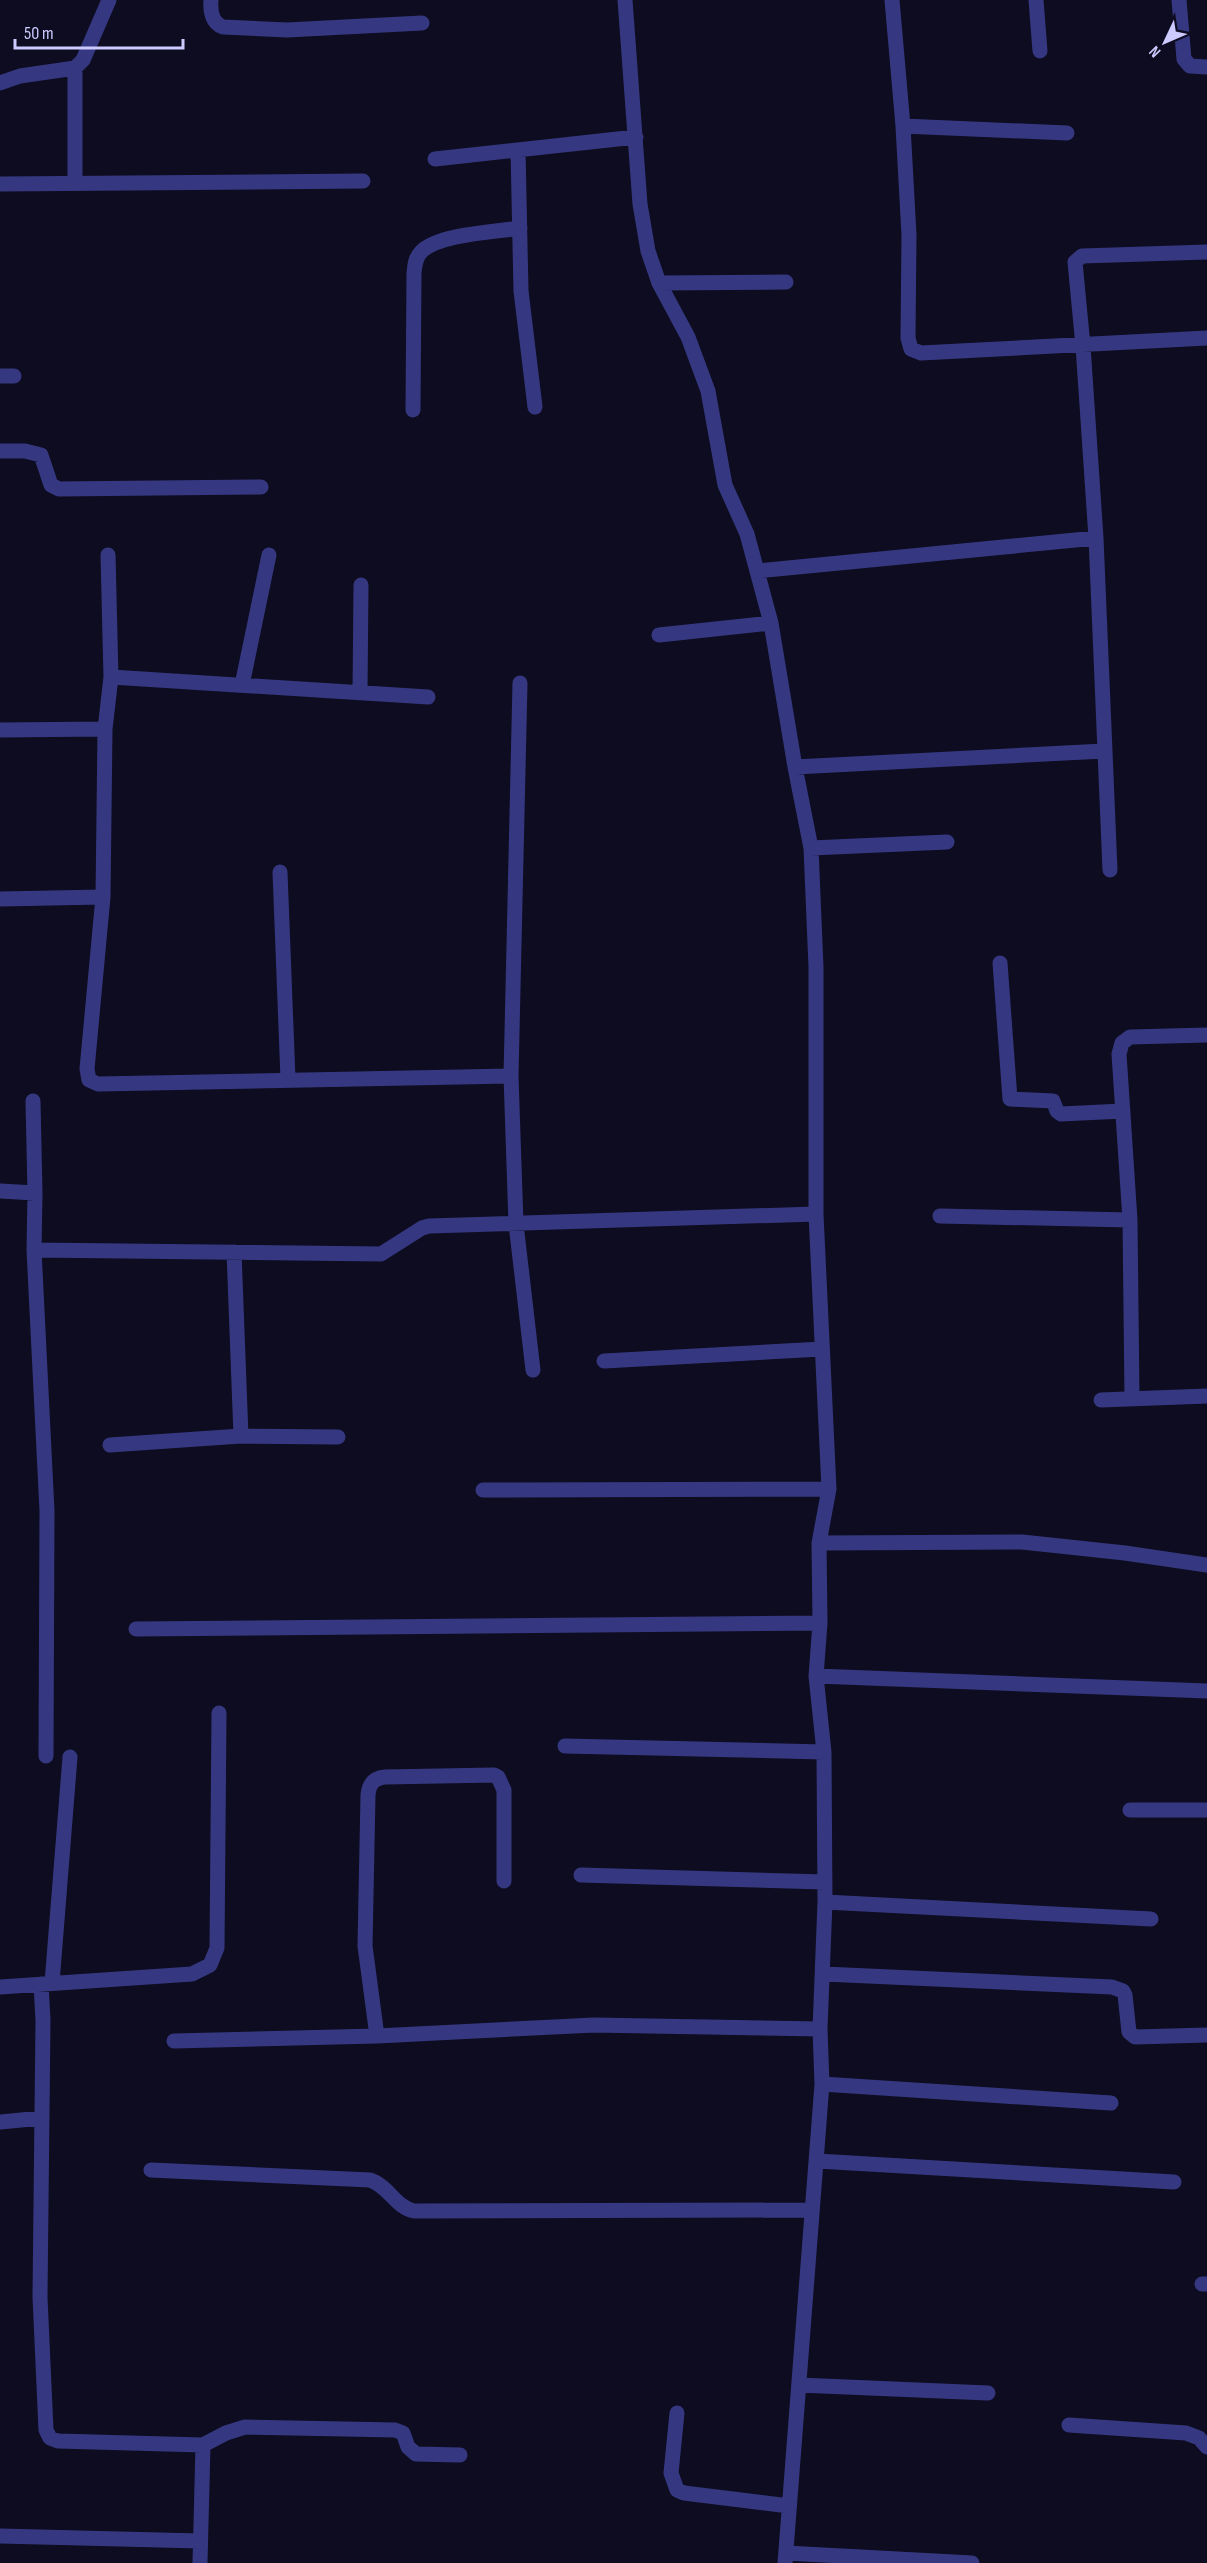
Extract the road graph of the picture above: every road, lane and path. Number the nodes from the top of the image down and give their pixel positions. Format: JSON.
{"nodes":[{"id":1,"x":109,"y":0,"type":"edge"},
{"id":2,"x":211,"y":0,"type":"edge"},
{"id":3,"x":625,"y":0,"type":"edge"},
{"id":4,"x":892,"y":0,"type":"edge"},
{"id":5,"x":1036,"y":0,"type":"edge"},
{"id":6,"x":1179,"y":0,"type":"edge"},
{"id":7,"x":422,"y":22,"type":"dead end"},
{"id":8,"x":1040,"y":51,"type":"dead end"},
{"id":9,"x":75,"y":68,"type":"junction"},
{"id":10,"x":1207,"y":68,"type":"edge"},
{"id":11,"x":0,"y":83,"type":"edge"},
{"id":12,"x":903,"y":126,"type":"junction"},
{"id":13,"x":1067,"y":132,"type":"dead end"},
{"id":14,"x":636,"y":137,"type":"junction"},
{"id":15,"x":518,"y":150,"type":"junction"},
{"id":16,"x":435,"y":159,"type":"dead end"},
{"id":17,"x":363,"y":181,"type":"dead end"},
{"id":18,"x":75,"y":183,"type":"junction"},
{"id":19,"x":0,"y":184,"type":"edge"},
{"id":20,"x":520,"y":228,"type":"junction"},
{"id":21,"x":1207,"y":252,"type":"edge"},
{"id":22,"x":786,"y":282,"type":"dead end"},
{"id":23,"x":659,"y":283,"type":"junction"},
{"id":24,"x":1207,"y":338,"type":"edge"},
{"id":25,"x":1083,"y":346,"type":"junction"},
{"id":26,"x":535,"y":407,"type":"dead end"},
{"id":27,"x":413,"y":410,"type":"dead end"},
{"id":28,"x":0,"y":451,"type":"edge"},
{"id":29,"x":261,"y":488,"type":"dead end"},
{"id":30,"x":1096,"y":538,"type":"junction"},
{"id":31,"x":108,"y":555,"type":"dead end"},
{"id":32,"x":269,"y":555,"type":"dead end"},
{"id":33,"x":757,"y":571,"type":"junction"},
{"id":34,"x":361,"y":585,"type":"dead end"},
{"id":35,"x":771,"y":623,"type":"junction"},
{"id":36,"x":659,"y":635,"type":"dead end"},
{"id":37,"x":111,"y":677,"type":"junction"},
{"id":38,"x":520,"y":683,"type":"dead end"},
{"id":39,"x":242,"y":685,"type":"junction"},
{"id":40,"x":360,"y":693,"type":"junction"},
{"id":41,"x":429,"y":697,"type":"dead end"},
{"id":42,"x":105,"y":729,"type":"junction"},
{"id":43,"x":0,"y":730,"type":"edge"},
{"id":44,"x":1104,"y":751,"type":"junction"},
{"id":45,"x":795,"y":767,"type":"junction"},
{"id":46,"x":947,"y":842,"type":"dead end"},
{"id":47,"x":811,"y":848,"type":"junction"},
{"id":48,"x":1110,"y":870,"type":"dead end"},
{"id":49,"x":280,"y":872,"type":"dead end"},
{"id":50,"x":103,"y":897,"type":"junction"},
{"id":51,"x":0,"y":899,"type":"edge"},
{"id":52,"x":1000,"y":963,"type":"dead end"},
{"id":53,"x":1207,"y":1035,"type":"edge"},
{"id":54,"x":511,"y":1076,"type":"junction"},
{"id":55,"x":288,"y":1080,"type":"junction"},
{"id":56,"x":33,"y":1101,"type":"dead end"},
{"id":57,"x":1123,"y":1111,"type":"junction"},
{"id":58,"x":0,"y":1191,"type":"edge"},
{"id":59,"x":35,"y":1193,"type":"junction"},
{"id":60,"x":816,"y":1214,"type":"junction"},
{"id":61,"x":940,"y":1216,"type":"dead end"},
{"id":62,"x":1130,"y":1220,"type":"junction"},
{"id":63,"x":516,"y":1224,"type":"junction"},
{"id":64,"x":34,"y":1250,"type":"junction"},
{"id":65,"x":234,"y":1252,"type":"junction"},
{"id":66,"x":822,"y":1349,"type":"junction"},
{"id":67,"x":604,"y":1362,"type":"dead end"},
{"id":68,"x":533,"y":1370,"type":"dead end"},
{"id":69,"x":1207,"y":1396,"type":"edge"},
{"id":70,"x":1132,"y":1399,"type":"junction"},
{"id":71,"x":1101,"y":1400,"type":"dead end"},
{"id":72,"x":241,"y":1436,"type":"junction"},
{"id":73,"x":338,"y":1437,"type":"dead end"},
{"id":74,"x":110,"y":1444,"type":"dead end"},
{"id":75,"x":829,"y":1489,"type":"junction"},
{"id":76,"x":483,"y":1490,"type":"dead end"},
{"id":77,"x":819,"y":1544,"type":"junction"},
{"id":78,"x":1207,"y":1565,"type":"edge"},
{"id":79,"x":820,"y":1623,"type":"junction"},
{"id":80,"x":136,"y":1629,"type":"dead end"},
{"id":81,"x":816,"y":1676,"type":"junction"},
{"id":82,"x":1207,"y":1691,"type":"edge"},
{"id":83,"x":219,"y":1713,"type":"dead end"},
{"id":84,"x":566,"y":1746,"type":"dead end"},
{"id":85,"x":824,"y":1752,"type":"junction"},
{"id":86,"x":46,"y":1756,"type":"dead end"},
{"id":87,"x":70,"y":1757,"type":"dead end"},
{"id":88,"x":1130,"y":1810,"type":"dead end"},
{"id":89,"x":1207,"y":1810,"type":"edge"},
{"id":90,"x":581,"y":1875,"type":"dead end"},
{"id":91,"x":504,"y":1881,"type":"dead end"},
{"id":92,"x":825,"y":1882,"type":"junction"},
{"id":93,"x":825,"y":1902,"type":"junction"},
{"id":94,"x":1151,"y":1919,"type":"dead end"},
{"id":95,"x":824,"y":1974,"type":"junction"},
{"id":96,"x":47,"y":1984,"type":"junction"},
{"id":97,"x":0,"y":1987,"type":"edge"},
{"id":98,"x":820,"y":2029,"type":"junction"},
{"id":99,"x":1207,"y":2035,"type":"edge"},
{"id":100,"x":377,"y":2036,"type":"junction"},
{"id":101,"x":174,"y":2041,"type":"dead end"},
{"id":102,"x":822,"y":2084,"type":"junction"},
{"id":103,"x":1111,"y":2103,"type":"dead end"},
{"id":104,"x":42,"y":2118,"type":"junction"},
{"id":105,"x":0,"y":2122,"type":"edge"},
{"id":106,"x":817,"y":2161,"type":"junction"},
{"id":107,"x":151,"y":2170,"type":"dead end"},
{"id":108,"x":1174,"y":2182,"type":"dead end"},
{"id":109,"x":812,"y":2210,"type":"junction"},
{"id":110,"x":799,"y":2385,"type":"junction"},
{"id":111,"x":988,"y":2393,"type":"dead end"},
{"id":112,"x":677,"y":2413,"type":"dead end"},
{"id":113,"x":1069,"y":2425,"type":"dead end"},
{"id":114,"x":203,"y":2445,"type":"junction"},
{"id":115,"x":1207,"y":2447,"type":"edge"},
{"id":116,"x":460,"y":2455,"type":"dead end"},
{"id":117,"x":789,"y":2506,"type":"junction"},
{"id":118,"x":0,"y":2536,"type":"edge"},
{"id":119,"x":200,"y":2541,"type":"junction"},
{"id":120,"x":785,"y":2558,"type":"edge"},
{"id":121,"x":200,"y":2563,"type":"edge"},
{"id":122,"x":972,"y":2563,"type":"edge"}],
"edges":[{"from":1,"to":9,"type":"street"},
{"from":2,"to":7,"type":"street"},
{"from":3,"to":14,"type":"street"},
{"from":4,"to":12,"type":"street"},
{"from":5,"to":8,"type":"street"},
{"from":6,"to":10,"type":"street"},
{"from":9,"to":11,"type":"street"},
{"from":9,"to":18,"type":"street"},
{"from":12,"to":13,"type":"street"},
{"from":12,"to":25,"type":"street"},
{"from":14,"to":15,"type":"street"},
{"from":14,"to":23,"type":"street"},
{"from":15,"to":16,"type":"street"},
{"from":15,"to":20,"type":"street"},
{"from":17,"to":18,"type":"street"},
{"from":18,"to":19,"type":"street"},
{"from":20,"to":26,"type":"street"},
{"from":20,"to":27,"type":"street"},
{"from":21,"to":25,"type":"street"},
{"from":22,"to":23,"type":"street"},
{"from":23,"to":33,"type":"street"},
{"from":24,"to":25,"type":"street"},
{"from":25,"to":30,"type":"street"},
{"from":28,"to":29,"type":"street"},
{"from":30,"to":33,"type":"street"},
{"from":30,"to":44,"type":"street"},
{"from":31,"to":37,"type":"street"},
{"from":32,"to":39,"type":"street"},
{"from":33,"to":35,"type":"street"},
{"from":34,"to":40,"type":"street"},
{"from":35,"to":36,"type":"street"},
{"from":35,"to":45,"type":"street"},
{"from":37,"to":39,"type":"street"},
{"from":37,"to":42,"type":"street"},
{"from":38,"to":54,"type":"street"},
{"from":39,"to":40,"type":"street"},
{"from":40,"to":41,"type":"street"},
{"from":42,"to":43,"type":"street"},
{"from":42,"to":50,"type":"street"},
{"from":44,"to":45,"type":"street"},
{"from":44,"to":48,"type":"street"},
{"from":45,"to":47,"type":"street"},
{"from":46,"to":47,"type":"street"},
{"from":47,"to":60,"type":"street"},
{"from":49,"to":55,"type":"street"},
{"from":50,"to":51,"type":"street"},
{"from":50,"to":55,"type":"street"},
{"from":52,"to":57,"type":"street"},
{"from":53,"to":57,"type":"street"},
{"from":54,"to":55,"type":"street"},
{"from":54,"to":63,"type":"street"},
{"from":56,"to":59,"type":"street"},
{"from":57,"to":62,"type":"street"},
{"from":58,"to":59,"type":"street"},
{"from":59,"to":64,"type":"street"},
{"from":60,"to":63,"type":"street"},
{"from":60,"to":66,"type":"street"},
{"from":61,"to":62,"type":"street"},
{"from":62,"to":70,"type":"street"},
{"from":63,"to":65,"type":"street"},
{"from":63,"to":68,"type":"street"},
{"from":64,"to":65,"type":"street"},
{"from":64,"to":86,"type":"street"},
{"from":65,"to":72,"type":"street"},
{"from":66,"to":67,"type":"street"},
{"from":66,"to":75,"type":"street"},
{"from":69,"to":70,"type":"street"},
{"from":70,"to":71,"type":"street"},
{"from":72,"to":73,"type":"street"},
{"from":72,"to":74,"type":"street"},
{"from":75,"to":76,"type":"street"},
{"from":75,"to":77,"type":"street"},
{"from":77,"to":78,"type":"street"},
{"from":77,"to":79,"type":"street"},
{"from":79,"to":80,"type":"street"},
{"from":79,"to":81,"type":"street"},
{"from":81,"to":82,"type":"street"},
{"from":81,"to":85,"type":"street"},
{"from":83,"to":96,"type":"street"},
{"from":84,"to":85,"type":"street"},
{"from":85,"to":92,"type":"street"},
{"from":87,"to":96,"type":"street"},
{"from":88,"to":89,"type":"street"},
{"from":90,"to":92,"type":"street"},
{"from":91,"to":100,"type":"street"},
{"from":92,"to":93,"type":"street"},
{"from":93,"to":94,"type":"street"},
{"from":93,"to":95,"type":"street"},
{"from":95,"to":98,"type":"street"},
{"from":95,"to":99,"type":"street"},
{"from":96,"to":97,"type":"street"},
{"from":96,"to":104,"type":"street"},
{"from":98,"to":100,"type":"street"},
{"from":98,"to":102,"type":"street"},
{"from":100,"to":101,"type":"street"},
{"from":102,"to":103,"type":"street"},
{"from":102,"to":106,"type":"street"},
{"from":104,"to":105,"type":"street"},
{"from":104,"to":114,"type":"street"},
{"from":106,"to":108,"type":"street"},
{"from":106,"to":109,"type":"street"},
{"from":107,"to":109,"type":"street"},
{"from":109,"to":110,"type":"street"},
{"from":110,"to":111,"type":"street"},
{"from":110,"to":117,"type":"street"},
{"from":112,"to":117,"type":"street"},
{"from":113,"to":115,"type":"street"},
{"from":114,"to":116,"type":"street"},
{"from":114,"to":119,"type":"street"},
{"from":117,"to":120,"type":"street"},
{"from":118,"to":119,"type":"street"},
{"from":119,"to":121,"type":"street"},
{"from":120,"to":122,"type":"street"}]}
